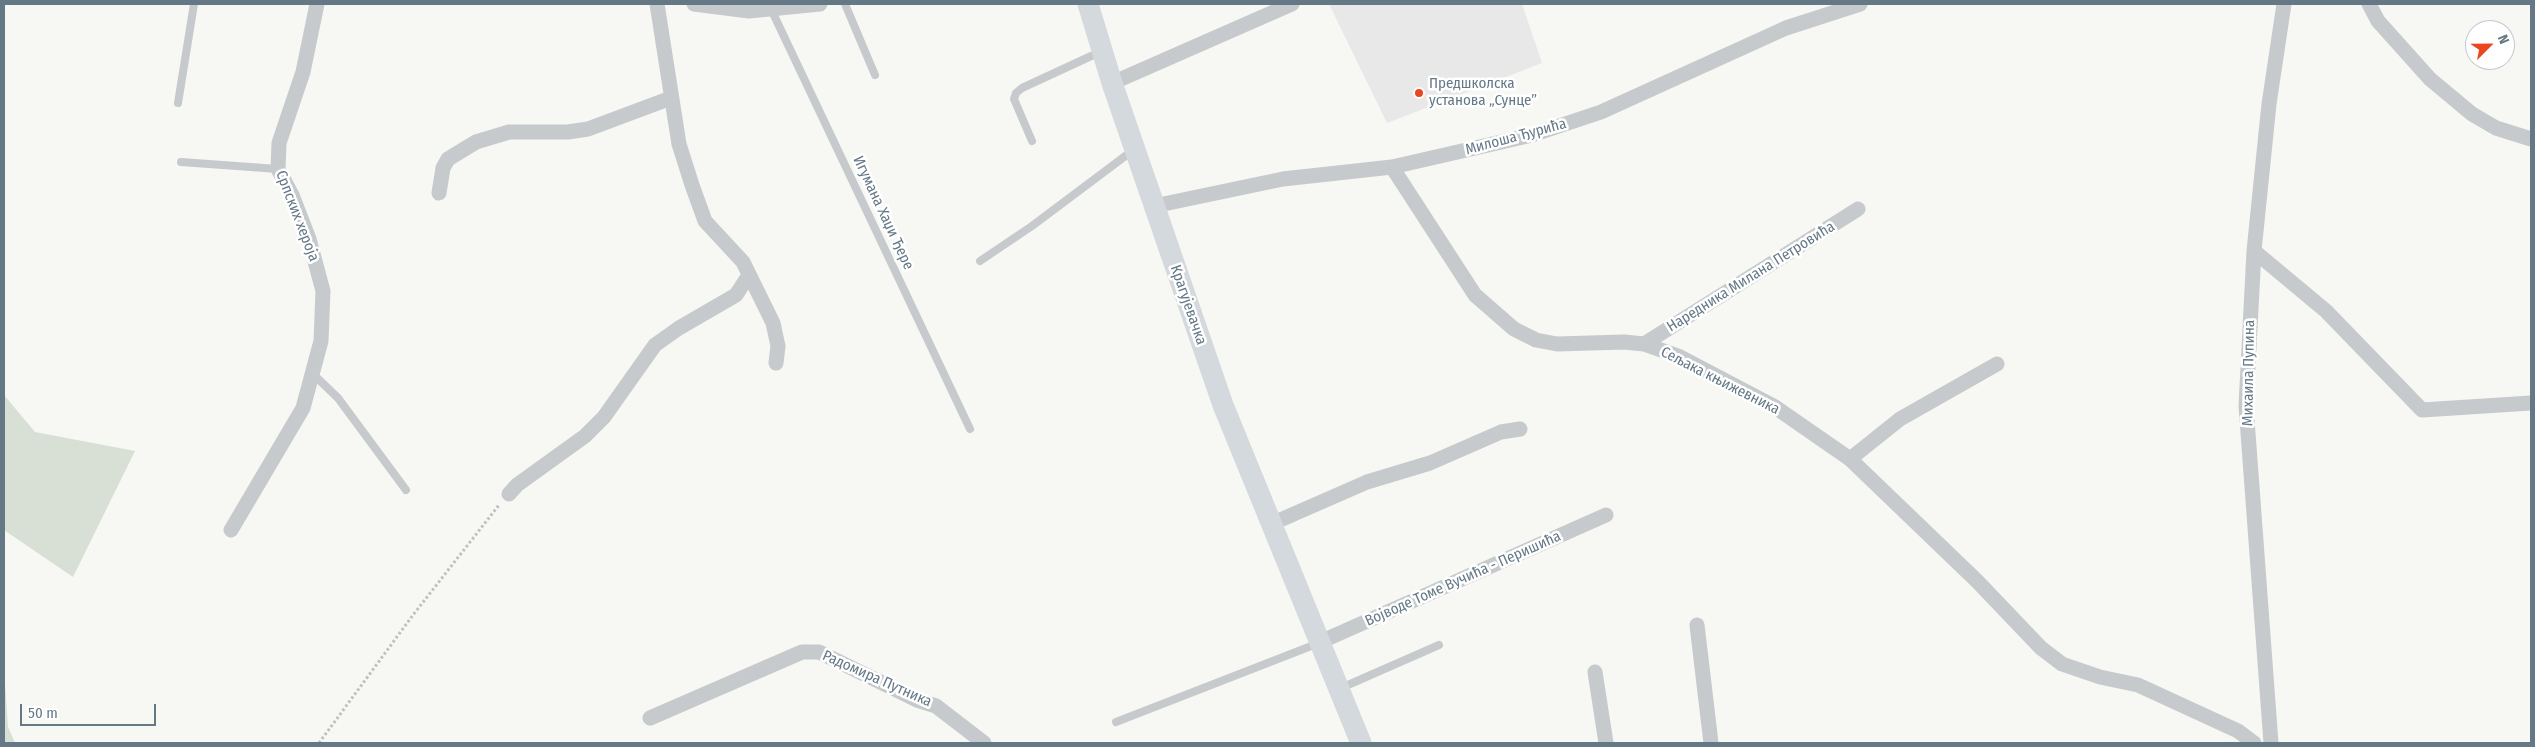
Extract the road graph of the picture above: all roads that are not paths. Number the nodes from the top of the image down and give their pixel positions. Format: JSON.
{"nodes":[{"id":1,"x":194,"y":4,"type":"edge"},
{"id":2,"x":317,"y":4,"type":"edge"},
{"id":3,"x":657,"y":4,"type":"edge"},
{"id":4,"x":694,"y":4,"type":"edge"},
{"id":5,"x":820,"y":4,"type":"edge"},
{"id":6,"x":844,"y":4,"type":"edge"},
{"id":7,"x":1088,"y":4,"type":"edge"},
{"id":8,"x":1292,"y":4,"type":"edge"},
{"id":9,"x":1860,"y":4,"type":"edge"},
{"id":10,"x":2284,"y":4,"type":"edge"},
{"id":11,"x":2369,"y":4,"type":"edge"},
{"id":12,"x":771,"y":9,"type":"junction"},
{"id":13,"x":1102,"y":51,"type":"junction"},
{"id":14,"x":874,"y":75,"type":"dead end"},
{"id":15,"x":1112,"y":83,"type":"junction"},
{"id":16,"x":671,"y":98,"type":"junction"},
{"id":17,"x":178,"y":103,"type":"dead end"},
{"id":18,"x":2531,"y":139,"type":"edge"},
{"id":19,"x":1032,"y":141,"type":"dead end"},
{"id":20,"x":1135,"y":149,"type":"junction"},
{"id":21,"x":181,"y":162,"type":"dead end"},
{"id":22,"x":1392,"y":167,"type":"junction"},
{"id":23,"x":278,"y":169,"type":"junction"},
{"id":24,"x":439,"y":193,"type":"dead end"},
{"id":25,"x":1154,"y":206,"type":"junction"},
{"id":26,"x":1858,"y":209,"type":"dead end"},
{"id":27,"x":2254,"y":250,"type":"junction"},
{"id":28,"x":980,"y":261,"type":"dead end"},
{"id":29,"x":749,"y":275,"type":"junction"},
{"id":30,"x":1644,"y":344,"type":"junction"},
{"id":31,"x":776,"y":363,"type":"dead end"},
{"id":32,"x":1997,"y":364,"type":"dead end"},
{"id":33,"x":313,"y":374,"type":"junction"},
{"id":34,"x":2531,"y":403,"type":"edge"},
{"id":35,"x":970,"y":429,"type":"dead end"},
{"id":36,"x":1520,"y":429,"type":"dead end"},
{"id":37,"x":1850,"y":459,"type":"junction"},
{"id":38,"x":406,"y":490,"type":"dead end"},
{"id":39,"x":508,"y":494,"type":"road end"},
{"id":40,"x":1606,"y":515,"type":"dead end"},
{"id":41,"x":1271,"y":524,"type":"junction"},
{"id":42,"x":231,"y":530,"type":"dead end"},
{"id":43,"x":1697,"y":625,"type":"dead end"},
{"id":44,"x":1320,"y":642,"type":"junction"},
{"id":45,"x":1439,"y":645,"type":"dead end"},
{"id":46,"x":1594,"y":672,"type":"dead end"},
{"id":47,"x":1339,"y":689,"type":"junction"},
{"id":48,"x":650,"y":718,"type":"dead end"},
{"id":49,"x":1116,"y":722,"type":"dead end"},
{"id":50,"x":984,"y":743,"type":"edge"},
{"id":51,"x":1361,"y":743,"type":"edge"},
{"id":52,"x":1606,"y":743,"type":"edge"},
{"id":53,"x":1711,"y":743,"type":"edge"},
{"id":54,"x":2254,"y":743,"type":"edge"},
{"id":55,"x":2271,"y":743,"type":"edge"}],
"edges":[{"from":1,"to":17,"type":"lane"},
{"from":2,"to":23,"type":"street","name":"Српских хероја"},
{"from":3,"to":16,"type":"street"},
{"from":4,"to":12,"type":"street"},
{"from":5,"to":12,"type":"street"},
{"from":6,"to":14,"type":"lane"},
{"from":7,"to":13,"type":"main road","name":"Крагујевачка"},
{"from":8,"to":15,"type":"street"},
{"from":9,"to":22,"type":"street","name":"Милоша Ђурића"},
{"from":10,"to":27,"type":"street","name":"Михаила Пупина"},
{"from":11,"to":18,"type":"street"},
{"from":12,"to":35,"type":"lane","name":"Игумана Хаџи Ђере"},
{"from":13,"to":15,"type":"main road","name":"Крагујевачка"},
{"from":13,"to":19,"type":"lane"},
{"from":15,"to":20,"type":"main road","name":"Крагујевачка"},
{"from":16,"to":24,"type":"street"},
{"from":16,"to":29,"type":"street"},
{"from":20,"to":25,"type":"main road","name":"Крагујевачка"},
{"from":20,"to":28,"type":"lane"},
{"from":21,"to":23,"type":"lane"},
{"from":22,"to":25,"type":"street","name":"Милоша Ђурића"},
{"from":22,"to":30,"type":"street","name":"Сељака књижевника"},
{"from":23,"to":33,"type":"street","name":"Српских хероја"},
{"from":25,"to":41,"type":"main road","name":"Крагујевачка"},
{"from":26,"to":30,"type":"street","name":"Наредника Милана Петровића"},
{"from":27,"to":34,"type":"street"},
{"from":27,"to":55,"type":"street","name":"Михаила Пупина"},
{"from":29,"to":31,"type":"street"},
{"from":29,"to":39,"type":"street"},
{"from":30,"to":37,"type":"street","name":"Сељака књижевника"},
{"from":32,"to":37,"type":"street"},
{"from":33,"to":38,"type":"lane"},
{"from":33,"to":42,"type":"street","name":"Српских хероја"},
{"from":36,"to":41,"type":"street"},
{"from":37,"to":54,"type":"street","name":"Сељака књижевника"},
{"from":40,"to":44,"type":"street","name":"Војводе Томе Вучића - Перишића"},
{"from":41,"to":44,"type":"main road","name":"Крагујевачка"},
{"from":43,"to":53,"type":"street"},
{"from":44,"to":47,"type":"main road","name":"Крагујевачка"},
{"from":44,"to":49,"type":"lane"},
{"from":45,"to":47,"type":"lane"},
{"from":46,"to":52,"type":"street"},
{"from":47,"to":51,"type":"main road","name":"Крагујевачка"},
{"from":48,"to":50,"type":"street","name":"Радомира Путника"}]}
